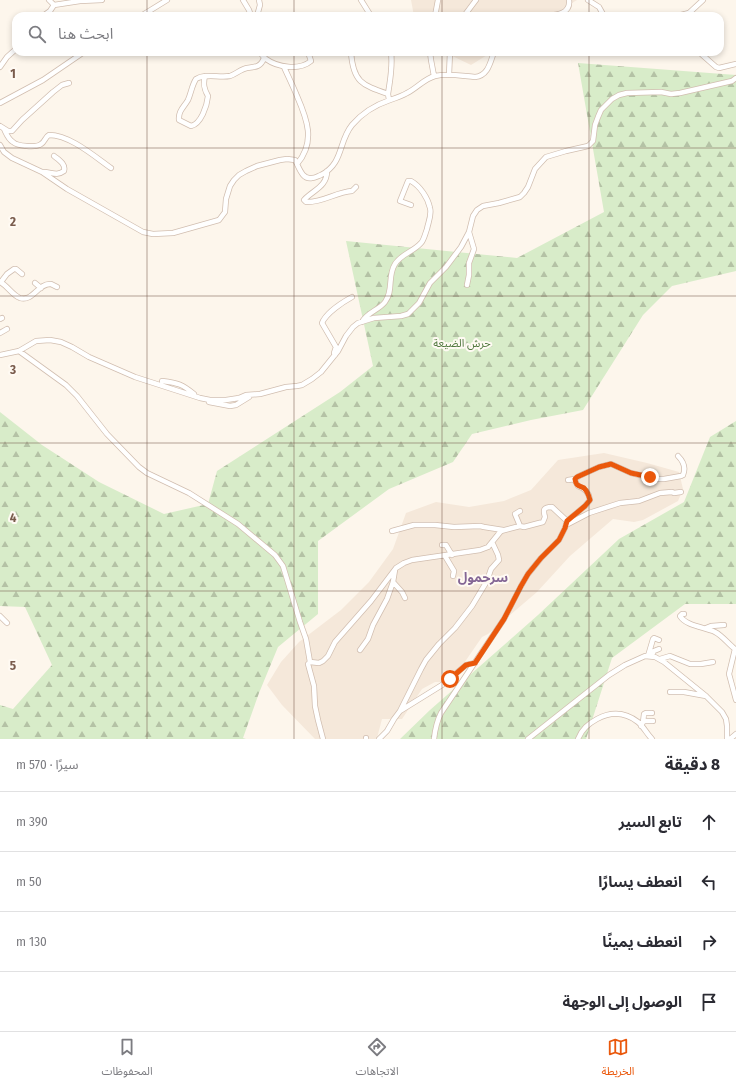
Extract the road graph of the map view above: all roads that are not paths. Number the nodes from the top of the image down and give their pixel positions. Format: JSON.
{"nodes":[{"id":1,"x":49,"y":0,"type":"edge"},
{"id":2,"x":102,"y":0,"type":"edge"},
{"id":3,"x":167,"y":0,"type":"edge"},
{"id":4,"x":243,"y":0,"type":"edge"},
{"id":5,"x":259,"y":0,"type":"edge"},
{"id":6,"x":361,"y":0,"type":"edge"},
{"id":7,"x":438,"y":0,"type":"edge"},
{"id":8,"x":476,"y":0,"type":"edge"},
{"id":9,"x":569,"y":0,"type":"edge"},
{"id":10,"x":588,"y":0,"type":"edge"},
{"id":11,"x":703,"y":0,"type":"edge"},
{"id":12,"x":54,"y":5,"type":"junction"},
{"id":13,"x":49,"y":12,"type":"edge"},
{"id":14,"x":148,"y":12,"type":"edge"},
{"id":15,"x":250,"y":12,"type":"edge"},
{"id":16,"x":258,"y":12,"type":"edge"},
{"id":17,"x":368,"y":12,"type":"edge"},
{"id":18,"x":436,"y":12,"type":"edge"},
{"id":19,"x":467,"y":12,"type":"edge"},
{"id":20,"x":563,"y":12,"type":"edge"},
{"id":21,"x":602,"y":12,"type":"edge"},
{"id":22,"x":689,"y":12,"type":"edge"},
{"id":23,"x":12,"y":53,"type":"edge"},
{"id":24,"x":78,"y":56,"type":"edge"},
{"id":25,"x":309,"y":56,"type":"edge"},
{"id":26,"x":351,"y":56,"type":"edge"},
{"id":27,"x":391,"y":56,"type":"edge"},
{"id":28,"x":430,"y":56,"type":"edge"},
{"id":29,"x":450,"y":56,"type":"edge"},
{"id":30,"x":493,"y":56,"type":"edge"},
{"id":31,"x":704,"y":56,"type":"edge"},
{"id":32,"x":264,"y":58,"type":"joint"},
{"id":33,"x":736,"y":64,"type":"edge"},
{"id":34,"x":0,"y":67,"type":"edge"},
{"id":35,"x":284,"y":67,"type":"junction"},
{"id":36,"x":449,"y":75,"type":"junction"},
{"id":37,"x":205,"y":76,"type":"junction"},
{"id":38,"x":434,"y":76,"type":"junction"},
{"id":39,"x":736,"y":78,"type":"edge"},
{"id":40,"x":69,"y":82,"type":"dead end"},
{"id":41,"x":388,"y":94,"type":"junction"},
{"id":42,"x":389,"y":100,"type":"junction"},
{"id":43,"x":0,"y":103,"type":"edge"},
{"id":44,"x":2,"y":127,"type":"edge"},
{"id":45,"x":0,"y":145,"type":"edge"},
{"id":46,"x":54,"y":156,"type":"dead end"},
{"id":47,"x":297,"y":164,"type":"junction"},
{"id":48,"x":111,"y":168,"type":"dead end"},
{"id":49,"x":327,"y":171,"type":"junction"},
{"id":50,"x":42,"y":172,"type":"junction"},
{"id":51,"x":356,"y":187,"type":"dead end"},
{"id":52,"x":411,"y":205,"type":"dead end"},
{"id":53,"x":469,"y":232,"type":"junction"},
{"id":54,"x":22,"y":274,"type":"dead end"},
{"id":55,"x":0,"y":282,"type":"edge"},
{"id":56,"x":35,"y":283,"type":"dead end"},
{"id":57,"x":467,"y":285,"type":"dead end"},
{"id":58,"x":57,"y":287,"type":"dead end"},
{"id":59,"x":41,"y":288,"type":"junction"},
{"id":60,"x":352,"y":297,"type":"dead end"},
{"id":61,"x":362,"y":322,"type":"junction"},
{"id":62,"x":7,"y":329,"type":"dead end"},
{"id":63,"x":0,"y":333,"type":"edge"},
{"id":64,"x":19,"y":351,"type":"junction"},
{"id":65,"x":0,"y":355,"type":"edge"},
{"id":66,"x":335,"y":355,"type":"junction"},
{"id":67,"x":162,"y":381,"type":"dead end"},
{"id":68,"x":197,"y":397,"type":"junction"},
{"id":69,"x":678,"y":456,"type":"dead end"},
{"id":70,"x":575,"y":479,"type":"junction"},
{"id":71,"x":568,"y":480,"type":"dead end"},
{"id":72,"x":681,"y":492,"type":"dead end"},
{"id":73,"x":520,"y":511,"type":"dead end"},
{"id":74,"x":566,"y":523,"type":"junction"},
{"id":75,"x":520,"y":526,"type":"junction"},
{"id":76,"x":503,"y":530,"type":"junction"},
{"id":77,"x":392,"y":531,"type":"dead end"},
{"id":78,"x":492,"y":542,"type":"junction"},
{"id":79,"x":442,"y":545,"type":"dead end"},
{"id":80,"x":452,"y":555,"type":"junction"},
{"id":81,"x":445,"y":556,"type":"junction"},
{"id":82,"x":396,"y":568,"type":"junction"},
{"id":83,"x":453,"y":576,"type":"dead end"},
{"id":84,"x":393,"y":582,"type":"junction"},
{"id":85,"x":405,"y":598,"type":"dead end"},
{"id":86,"x":684,"y":614,"type":"dead end"},
{"id":87,"x":0,"y":616,"type":"edge"},
{"id":88,"x":8,"y":622,"type":"dead end"},
{"id":89,"x":724,"y":625,"type":"dead end"},
{"id":90,"x":706,"y":628,"type":"junction"},
{"id":91,"x":659,"y":640,"type":"dead end"},
{"id":92,"x":659,"y":649,"type":"dead end"},
{"id":93,"x":735,"y":649,"type":"edge"},
{"id":94,"x":360,"y":650,"type":"dead end"},
{"id":95,"x":649,"y":656,"type":"junction"},
{"id":96,"x":660,"y":659,"type":"junction"},
{"id":97,"x":310,"y":662,"type":"junction"},
{"id":98,"x":713,"y":662,"type":"dead end"},
{"id":99,"x":475,"y":663,"type":"junction"},
{"id":100,"x":733,"y":680,"type":"edge"},
{"id":101,"x":670,"y":692,"type":"dead end"},
{"id":102,"x":706,"y":696,"type":"junction"},
{"id":103,"x":736,"y":700,"type":"edge"},
{"id":104,"x":400,"y":711,"type":"junction"},
{"id":105,"x":652,"y":713,"type":"dead end"},
{"id":106,"x":653,"y":721,"type":"dead end"},
{"id":107,"x":641,"y":724,"type":"junction"},
{"id":108,"x":736,"y":734,"type":"edge"},
{"id":109,"x":323,"y":739,"type":"edge"},
{"id":110,"x":379,"y":739,"type":"edge"},
{"id":111,"x":434,"y":739,"type":"edge"},
{"id":112,"x":528,"y":739,"type":"edge"},
{"id":113,"x":578,"y":739,"type":"edge"},
{"id":114,"x":652,"y":739,"type":"edge"},
{"id":115,"x":726,"y":739,"type":"edge"},
{"id":116,"x":730,"y":739,"type":"edge"}],
"edges":[{"from":1,"to":12,"type":"street"},
{"from":2,"to":12,"type":"street"},
{"from":3,"to":14,"type":"street"},
{"from":4,"to":15,"type":"street"},
{"from":5,"to":16,"type":"street"},
{"from":6,"to":17,"type":"street"},
{"from":7,"to":18,"type":"street"},
{"from":8,"to":19,"type":"street"},
{"from":9,"to":20,"type":"street"},
{"from":10,"to":21,"type":"street"},
{"from":11,"to":22,"type":"street"},
{"from":12,"to":13,"type":"street"},
{"from":23,"to":34,"type":"street"},
{"from":24,"to":43,"type":"street"},
{"from":25,"to":35,"type":"street"},
{"from":26,"to":41,"type":"street"},
{"from":27,"to":41,"type":"street"},
{"from":28,"to":38,"type":"street"},
{"from":29,"to":36,"type":"street"},
{"from":30,"to":36,"type":"street"},
{"from":31,"to":33,"type":"street"},
{"from":32,"to":35,"type":"street"},
{"from":32,"to":37,"type":"street"},
{"from":35,"to":47,"type":"street"},
{"from":36,"to":38,"type":"street"},
{"from":37,"to":37,"type":"street"},
{"from":38,"to":42,"type":"street"},
{"from":39,"to":53,"type":"street"},
{"from":40,"to":44,"type":"street"},
{"from":41,"to":42,"type":"street"},
{"from":42,"to":49,"type":"street"},
{"from":44,"to":48,"type":"street"},
{"from":45,"to":50,"type":"street"},
{"from":46,"to":50,"type":"street"},
{"from":47,"to":49,"type":"street"},
{"from":47,"to":50,"type":"street"},
{"from":49,"to":51,"type":"street"},
{"from":52,"to":61,"type":"street"},
{"from":53,"to":57,"type":"street"},
{"from":53,"to":61,"type":"street"},
{"from":54,"to":55,"type":"street"},
{"from":55,"to":59,"type":"street"},
{"from":56,"to":59,"type":"street"},
{"from":58,"to":59,"type":"street"},
{"from":60,"to":66,"type":"street"},
{"from":61,"to":66,"type":"street"},
{"from":62,"to":63,"type":"street"},
{"from":64,"to":65,"type":"street"},
{"from":64,"to":68,"type":"street"},
{"from":64,"to":97,"type":"street"},
{"from":66,"to":68,"type":"street"},
{"from":67,"to":68,"type":"street"},
{"from":69,"to":70,"type":"street"},
{"from":70,"to":71,"type":"street"},
{"from":70,"to":74,"type":"street"},
{"from":72,"to":74,"type":"street"},
{"from":73,"to":75,"type":"street"},
{"from":74,"to":75,"type":"street"},
{"from":74,"to":99,"type":"street"},
{"from":75,"to":76,"type":"street"},
{"from":76,"to":77,"type":"street"},
{"from":76,"to":78,"type":"street"},
{"from":78,"to":80,"type":"street"},
{"from":78,"to":104,"type":"street"},
{"from":79,"to":80,"type":"street"},
{"from":80,"to":81,"type":"street"},
{"from":81,"to":82,"type":"street"},
{"from":81,"to":83,"type":"street"},
{"from":82,"to":84,"type":"street"},
{"from":82,"to":97,"type":"street"},
{"from":84,"to":85,"type":"street"},
{"from":84,"to":94,"type":"street"},
{"from":86,"to":90,"type":"street"},
{"from":87,"to":88,"type":"street"},
{"from":89,"to":90,"type":"street"},
{"from":90,"to":93,"type":"street"},
{"from":91,"to":95,"type":"street"},
{"from":92,"to":95,"type":"street"},
{"from":93,"to":100,"type":"street"},
{"from":95,"to":96,"type":"street"},
{"from":95,"to":112,"type":"street"},
{"from":96,"to":98,"type":"street"},
{"from":96,"to":102,"type":"street"},
{"from":97,"to":109,"type":"street"},
{"from":99,"to":104,"type":"street"},
{"from":99,"to":111,"type":"street"},
{"from":100,"to":103,"type":"street"},
{"from":101,"to":102,"type":"street"},
{"from":102,"to":115,"type":"street"},
{"from":104,"to":110,"type":"street"},
{"from":105,"to":107,"type":"street"},
{"from":106,"to":107,"type":"street"},
{"from":107,"to":113,"type":"street"},
{"from":107,"to":114,"type":"street"},
{"from":108,"to":116,"type":"street"}]}
